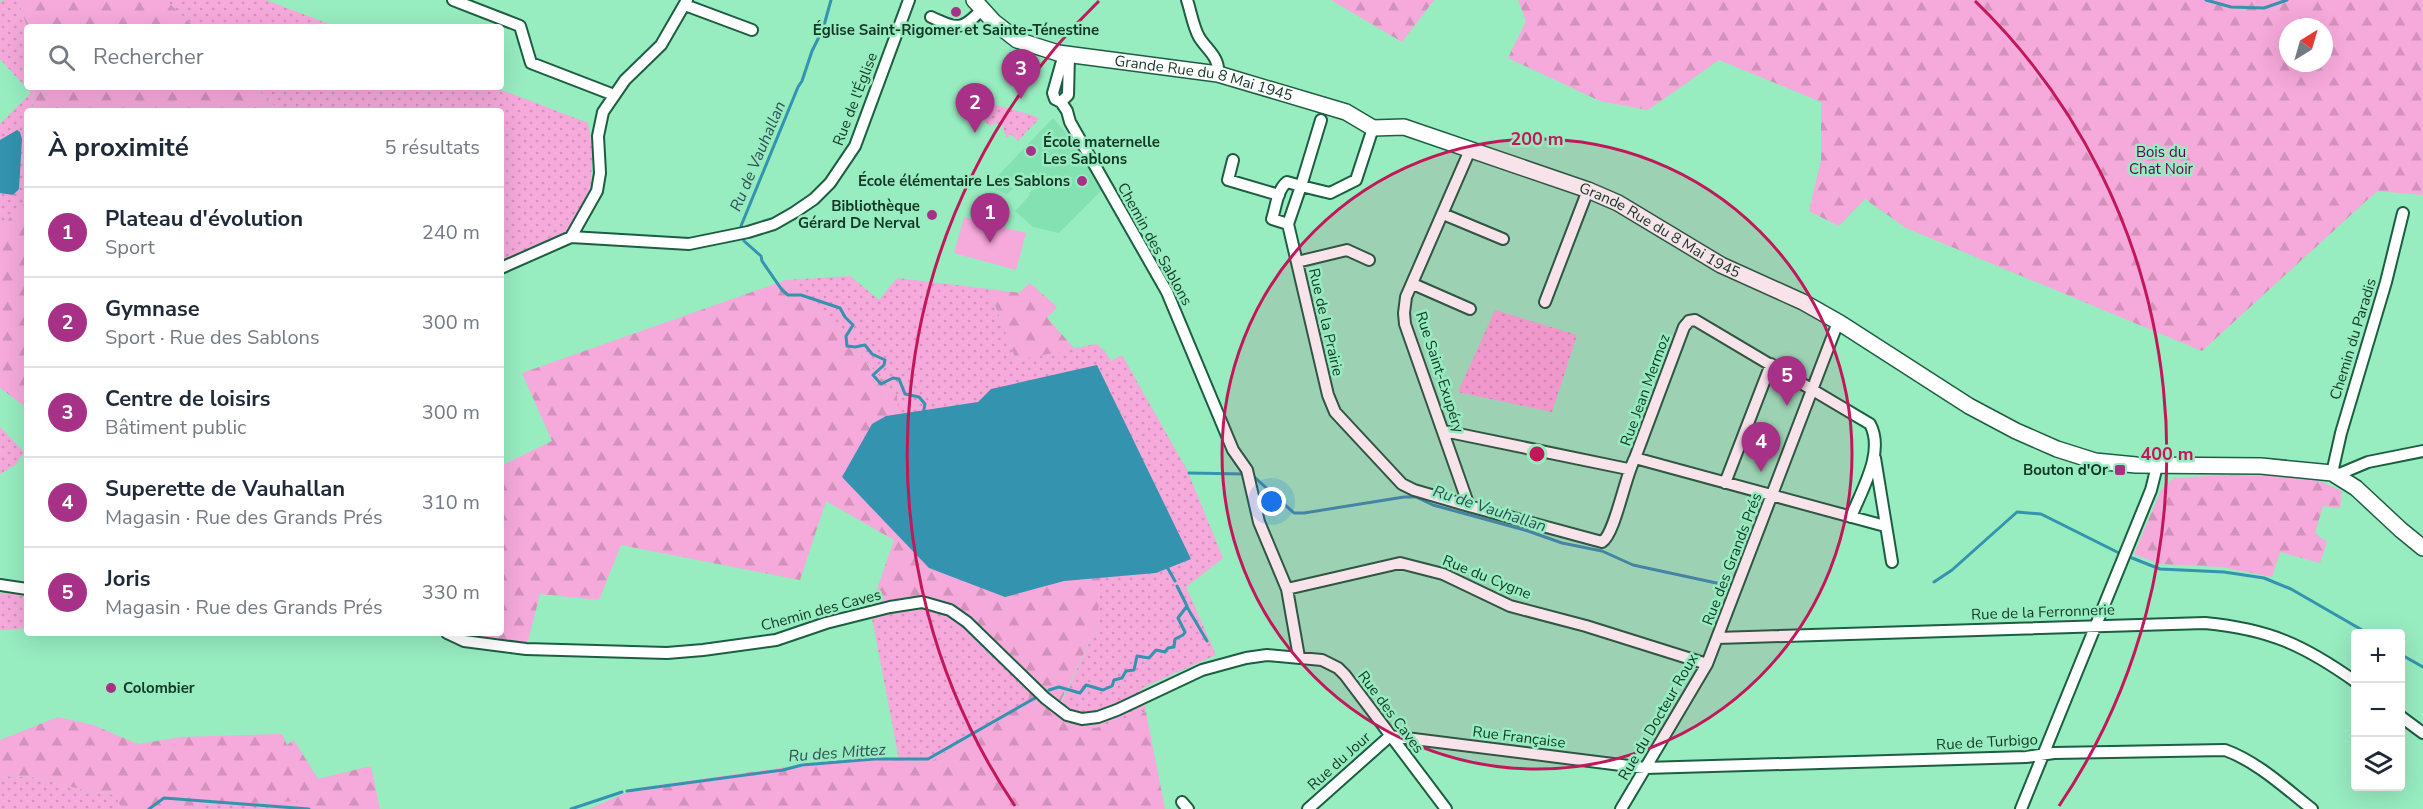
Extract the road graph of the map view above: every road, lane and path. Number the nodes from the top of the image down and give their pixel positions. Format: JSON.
{"nodes":[{"id":1,"x":453,"y":0,"type":"edge"},
{"id":2,"x":909,"y":0,"type":"edge"},
{"id":3,"x":1187,"y":0,"type":"edge"},
{"id":4,"x":686,"y":2,"type":"edge"},
{"id":5,"x":978,"y":4,"type":"edge"},
{"id":6,"x":931,"y":17,"type":"dead end"},
{"id":7,"x":752,"y":30,"type":"dead end"},
{"id":8,"x":1066,"y":55,"type":"junction"},
{"id":9,"x":1218,"y":74,"type":"junction"},
{"id":10,"x":614,"y":95,"type":"junction"},
{"id":11,"x":1321,"y":120,"type":"dead end"},
{"id":12,"x":1373,"y":128,"type":"junction"},
{"id":13,"x":1470,"y":150,"type":"junction"},
{"id":14,"x":1233,"y":160,"type":"dead end"},
{"id":15,"x":1301,"y":186,"type":"junction"},
{"id":16,"x":1588,"y":190,"type":"junction"},
{"id":17,"x":1279,"y":195,"type":"junction"},
{"id":18,"x":2403,"y":213,"type":"dead end"},
{"id":19,"x":1443,"y":214,"type":"junction"},
{"id":20,"x":1288,"y":224,"type":"junction"},
{"id":21,"x":571,"y":237,"type":"junction"},
{"id":22,"x":1503,"y":239,"type":"dead end"},
{"id":23,"x":1369,"y":260,"type":"dead end"},
{"id":24,"x":1297,"y":262,"type":"junction"},
{"id":25,"x":504,"y":267,"type":"edge"},
{"id":26,"x":1413,"y":284,"type":"junction"},
{"id":27,"x":1545,"y":303,"type":"dead end"},
{"id":28,"x":1470,"y":309,"type":"dead end"},
{"id":29,"x":1840,"y":323,"type":"junction"},
{"id":30,"x":1771,"y":364,"type":"junction"},
{"id":31,"x":1812,"y":388,"type":"junction"},
{"id":32,"x":1444,"y":430,"type":"junction"},
{"id":33,"x":2423,"y":452,"type":"edge"},
{"id":34,"x":1875,"y":455,"type":"junction"},
{"id":35,"x":1635,"y":458,"type":"junction"},
{"id":36,"x":2157,"y":466,"type":"junction"},
{"id":37,"x":1628,"y":469,"type":"junction"},
{"id":38,"x":2334,"y":474,"type":"junction"},
{"id":39,"x":1725,"y":483,"type":"junction"},
{"id":40,"x":1772,"y":495,"type":"junction"},
{"id":41,"x":1469,"y":506,"type":"junction"},
{"id":42,"x":1851,"y":517,"type":"junction"},
{"id":43,"x":1885,"y":526,"type":"junction"},
{"id":44,"x":2423,"y":548,"type":"edge"},
{"id":45,"x":1892,"y":562,"type":"dead end"},
{"id":46,"x":0,"y":585,"type":"edge"},
{"id":47,"x":24,"y":589,"type":"edge"},
{"id":48,"x":1287,"y":589,"type":"junction"},
{"id":49,"x":2096,"y":625,"type":"junction"},
{"id":50,"x":453,"y":636,"type":"edge"},
{"id":51,"x":1717,"y":638,"type":"junction"},
{"id":52,"x":1299,"y":657,"type":"junction"},
{"id":53,"x":1225,"y":662,"type":"joint"},
{"id":54,"x":1707,"y":664,"type":"junction"},
{"id":55,"x":2351,"y":679,"type":"edge"},
{"id":56,"x":2405,"y":720,"type":"edge"},
{"id":57,"x":2423,"y":733,"type":"edge"},
{"id":58,"x":1390,"y":736,"type":"junction"},
{"id":59,"x":2044,"y":754,"type":"junction"},
{"id":60,"x":1645,"y":768,"type":"junction"},
{"id":61,"x":1308,"y":809,"type":"edge"},
{"id":62,"x":1446,"y":809,"type":"edge"},
{"id":63,"x":1621,"y":809,"type":"edge"},
{"id":64,"x":2021,"y":809,"type":"edge"},
{"id":65,"x":2312,"y":809,"type":"edge"}],
"edges":[{"from":1,"to":10,"type":"street"},
{"from":2,"to":21,"type":"street","name":"Rue de l'Église"},
{"from":3,"to":9,"type":"street"},
{"from":4,"to":7,"type":"street"},
{"from":4,"to":10,"type":"street"},
{"from":5,"to":6,"type":"street"},
{"from":5,"to":8,"type":"main road","name":"Grande Rue du 8 Mai 1945"},
{"from":8,"to":9,"type":"main road","name":"Grande Rue du 8 Mai 1945"},
{"from":8,"to":48,"type":"street","name":"Chemin des Sablons"},
{"from":9,"to":12,"type":"main road","name":"Grande Rue du 8 Mai 1945"},
{"from":10,"to":21,"type":"street"},
{"from":11,"to":15,"type":"street"},
{"from":12,"to":13,"type":"main road","name":"Grande Rue du 8 Mai 1945"},
{"from":12,"to":15,"type":"street"},
{"from":13,"to":16,"type":"main road","name":"Grande Rue du 8 Mai 1945"},
{"from":13,"to":19,"type":"street","name":"Rue Saint-Exupéry"},
{"from":14,"to":17,"type":"street"},
{"from":15,"to":17,"type":"street"},
{"from":15,"to":20,"type":"street"},
{"from":16,"to":27,"type":"street"},
{"from":16,"to":29,"type":"main road","name":"Grande Rue du 8 Mai 1945"},
{"from":17,"to":20,"type":"street"},
{"from":18,"to":38,"type":"street","name":"Chemin du Paradis"},
{"from":19,"to":22,"type":"street"},
{"from":19,"to":26,"type":"street","name":"Rue Saint-Exupéry"},
{"from":20,"to":24,"type":"street","name":"Rue de la Prairie"},
{"from":21,"to":25,"type":"street"},
{"from":23,"to":24,"type":"street"},
{"from":24,"to":41,"type":"street","name":"Rue de la Prairie"},
{"from":26,"to":28,"type":"street"},
{"from":26,"to":32,"type":"street","name":"Rue Saint-Exupéry"},
{"from":29,"to":31,"type":"street","name":"Rue des Grands Prés"},
{"from":29,"to":36,"type":"main road","name":"Grande Rue du 8 Mai 1945"},
{"from":30,"to":31,"type":"street"},
{"from":30,"to":35,"type":"street","name":"Rue Jean Mermoz"},
{"from":30,"to":39,"type":"street"},
{"from":31,"to":34,"type":"street"},
{"from":31,"to":40,"type":"street","name":"Rue des Grands Prés"},
{"from":32,"to":37,"type":"street"},
{"from":32,"to":41,"type":"street","name":"Rue Saint-Exupéry"},
{"from":33,"to":38,"type":"street"},
{"from":34,"to":42,"type":"street"},
{"from":34,"to":43,"type":"street"},
{"from":35,"to":37,"type":"street","name":"Rue Jean Mermoz"},
{"from":35,"to":39,"type":"street"},
{"from":36,"to":38,"type":"main road","name":"Grande Rue du 8 Mai 1945"},
{"from":36,"to":49,"type":"street"},
{"from":37,"to":41,"type":"street","name":"Rue de la Prairie"},
{"from":38,"to":44,"type":"main road"},
{"from":39,"to":40,"type":"street"},
{"from":40,"to":42,"type":"street"},
{"from":40,"to":51,"type":"street","name":"Rue des Grands Prés"},
{"from":42,"to":43,"type":"street"},
{"from":43,"to":45,"type":"street"},
{"from":46,"to":47,"type":"street"},
{"from":48,"to":52,"type":"street"},
{"from":48,"to":54,"type":"street","name":"Rue du Cygne"},
{"from":49,"to":51,"type":"street","name":"Rue de la Ferronnerie"},
{"from":49,"to":55,"type":"street","name":"Rue de la Ferronnerie"},
{"from":49,"to":59,"type":"street"},
{"from":50,"to":53,"type":"street","name":"Chemin des Caves"},
{"from":51,"to":54,"type":"street","name":"Rue du Docteur Roux"},
{"from":52,"to":53,"type":"street","name":"Rue des Caves"},
{"from":52,"to":58,"type":"street","name":"Rue des Caves"},
{"from":54,"to":60,"type":"street","name":"Rue du Docteur Roux"},
{"from":56,"to":57,"type":"street"},
{"from":58,"to":60,"type":"street","name":"Rue Française"},
{"from":58,"to":61,"type":"street","name":"Rue du Jour"},
{"from":58,"to":62,"type":"street","name":"Rue des Caves"},
{"from":59,"to":60,"type":"street","name":"Rue de Turbigo"},
{"from":59,"to":64,"type":"street"},
{"from":59,"to":65,"type":"street","name":"Rue de Turbigo"},
{"from":60,"to":63,"type":"street","name":"Rue du Docteur Roux"}]}
